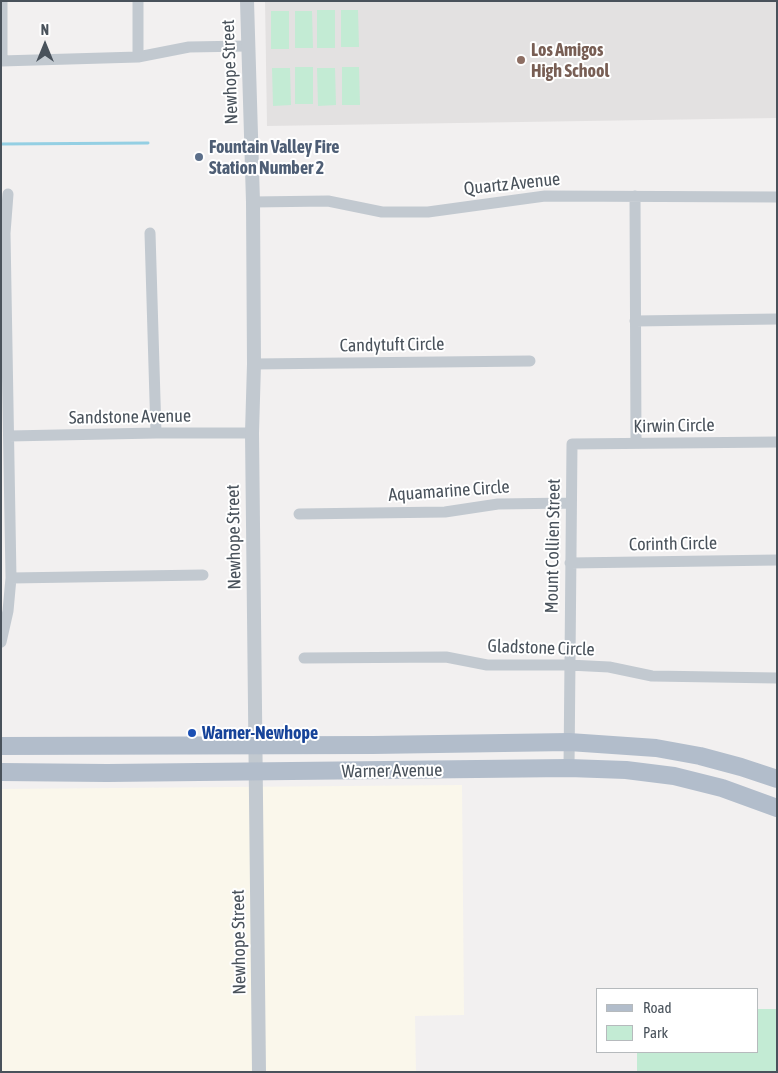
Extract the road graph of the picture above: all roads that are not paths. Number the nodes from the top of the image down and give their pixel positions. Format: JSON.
{"nodes":[{"id":1,"x":2,"y":1,"type":"edge"},
{"id":2,"x":138,"y":1,"type":"edge"},
{"id":3,"x":247,"y":1,"type":"edge"},
{"id":4,"x":247,"y":46,"type":"junction"},
{"id":5,"x":138,"y":57,"type":"junction"},
{"id":6,"x":2,"y":61,"type":"edge"},
{"id":7,"x":8,"y":194,"type":"dead end"},
{"id":8,"x":635,"y":196,"type":"junction"},
{"id":9,"x":777,"y":197,"type":"edge"},
{"id":10,"x":253,"y":202,"type":"junction"},
{"id":11,"x":150,"y":233,"type":"dead end"},
{"id":12,"x":777,"y":319,"type":"edge"},
{"id":13,"x":635,"y":321,"type":"junction"},
{"id":14,"x":530,"y":361,"type":"dead end"},
{"id":15,"x":254,"y":364,"type":"junction"},
{"id":16,"x":156,"y":433,"type":"junction"},
{"id":17,"x":252,"y":433,"type":"junction"},
{"id":18,"x":9,"y":436,"type":"junction"},
{"id":19,"x":777,"y":442,"type":"edge"},
{"id":20,"x":572,"y":444,"type":"joint"},
{"id":21,"x":636,"y":444,"type":"junction"},
{"id":22,"x":5,"y":467,"type":"edge"},
{"id":23,"x":571,"y":504,"type":"junction"},
{"id":24,"x":299,"y":514,"type":"dead end"},
{"id":25,"x":777,"y":560,"type":"edge"},
{"id":26,"x":570,"y":563,"type":"junction"},
{"id":27,"x":203,"y":575,"type":"dead end"},
{"id":28,"x":11,"y":578,"type":"junction"},
{"id":29,"x":1,"y":642,"type":"edge"},
{"id":30,"x":304,"y":658,"type":"dead end"},
{"id":31,"x":570,"y":665,"type":"junction"},
{"id":32,"x":777,"y":678,"type":"edge"},
{"id":33,"x":569,"y":742,"type":"junction"},
{"id":34,"x":255,"y":744,"type":"junction"},
{"id":35,"x":1,"y":746,"type":"edge"},
{"id":36,"x":700,"y":756,"type":"junction"},
{"id":37,"x":569,"y":768,"type":"junction"},
{"id":38,"x":626,"y":770,"type":"junction"},
{"id":39,"x":1,"y":772,"type":"edge"},
{"id":40,"x":255,"y":772,"type":"junction"},
{"id":41,"x":777,"y":779,"type":"edge"},
{"id":42,"x":777,"y":808,"type":"edge"},
{"id":43,"x":260,"y":1072,"type":"edge"}],
"edges":[{"from":1,"to":6,"type":"street"},
{"from":2,"to":5,"type":"street"},
{"from":3,"to":4,"type":"street","name":"Newhope Street"},
{"from":4,"to":5,"type":"street"},
{"from":4,"to":10,"type":"street","name":"Newhope Street"},
{"from":5,"to":6,"type":"street"},
{"from":7,"to":18,"type":"street"},
{"from":8,"to":9,"type":"street","name":"Quartz Avenue"},
{"from":8,"to":10,"type":"street","name":"Quartz Avenue"},
{"from":8,"to":13,"type":"street"},
{"from":10,"to":15,"type":"street","name":"Newhope Street"},
{"from":11,"to":16,"type":"street"},
{"from":12,"to":13,"type":"street"},
{"from":13,"to":21,"type":"street"},
{"from":14,"to":15,"type":"street","name":"Candytuft Circle"},
{"from":15,"to":17,"type":"street","name":"Newhope Street"},
{"from":16,"to":17,"type":"street","name":"Sandstone Avenue"},
{"from":16,"to":18,"type":"street","name":"Sandstone Avenue"},
{"from":17,"to":34,"type":"street","name":"Newhope Street"},
{"from":18,"to":22,"type":"street"},
{"from":19,"to":21,"type":"street","name":"Kirwin Circle"},
{"from":20,"to":21,"type":"street","name":"Kirwin Circle"},
{"from":20,"to":23,"type":"street","name":"Mount Collien Street"},
{"from":22,"to":28,"type":"street"},
{"from":23,"to":24,"type":"street","name":"Aquamarine Circle"},
{"from":23,"to":26,"type":"street","name":"Mount Collien Street"},
{"from":25,"to":26,"type":"street","name":"Corinth Circle"},
{"from":26,"to":31,"type":"street","name":"Mount Collien Street"},
{"from":27,"to":28,"type":"street"},
{"from":28,"to":29,"type":"street"},
{"from":30,"to":31,"type":"street","name":"Gladstone Circle"},
{"from":31,"to":32,"type":"street","name":"Gladstone Circle"},
{"from":31,"to":33,"type":"street","name":"Mount Collien Street"},
{"from":33,"to":34,"type":"main road","name":"Warner Avenue"},
{"from":33,"to":36,"type":"main road","name":"Warner Avenue"},
{"from":33,"to":37,"type":"street","name":"Mount Collien Street"},
{"from":34,"to":35,"type":"main road","name":"Warner Avenue"},
{"from":34,"to":40,"type":"street","name":"Newhope Street"},
{"from":36,"to":38,"type":"main road"},
{"from":36,"to":41,"type":"main road","name":"Warner Avenue"},
{"from":37,"to":38,"type":"main road","name":"Warner Avenue"},
{"from":37,"to":40,"type":"main road","name":"Warner Avenue"},
{"from":38,"to":42,"type":"main road","name":"Warner Avenue"},
{"from":39,"to":40,"type":"main road","name":"Warner Avenue"},
{"from":40,"to":43,"type":"street","name":"Newhope Street"}]}
